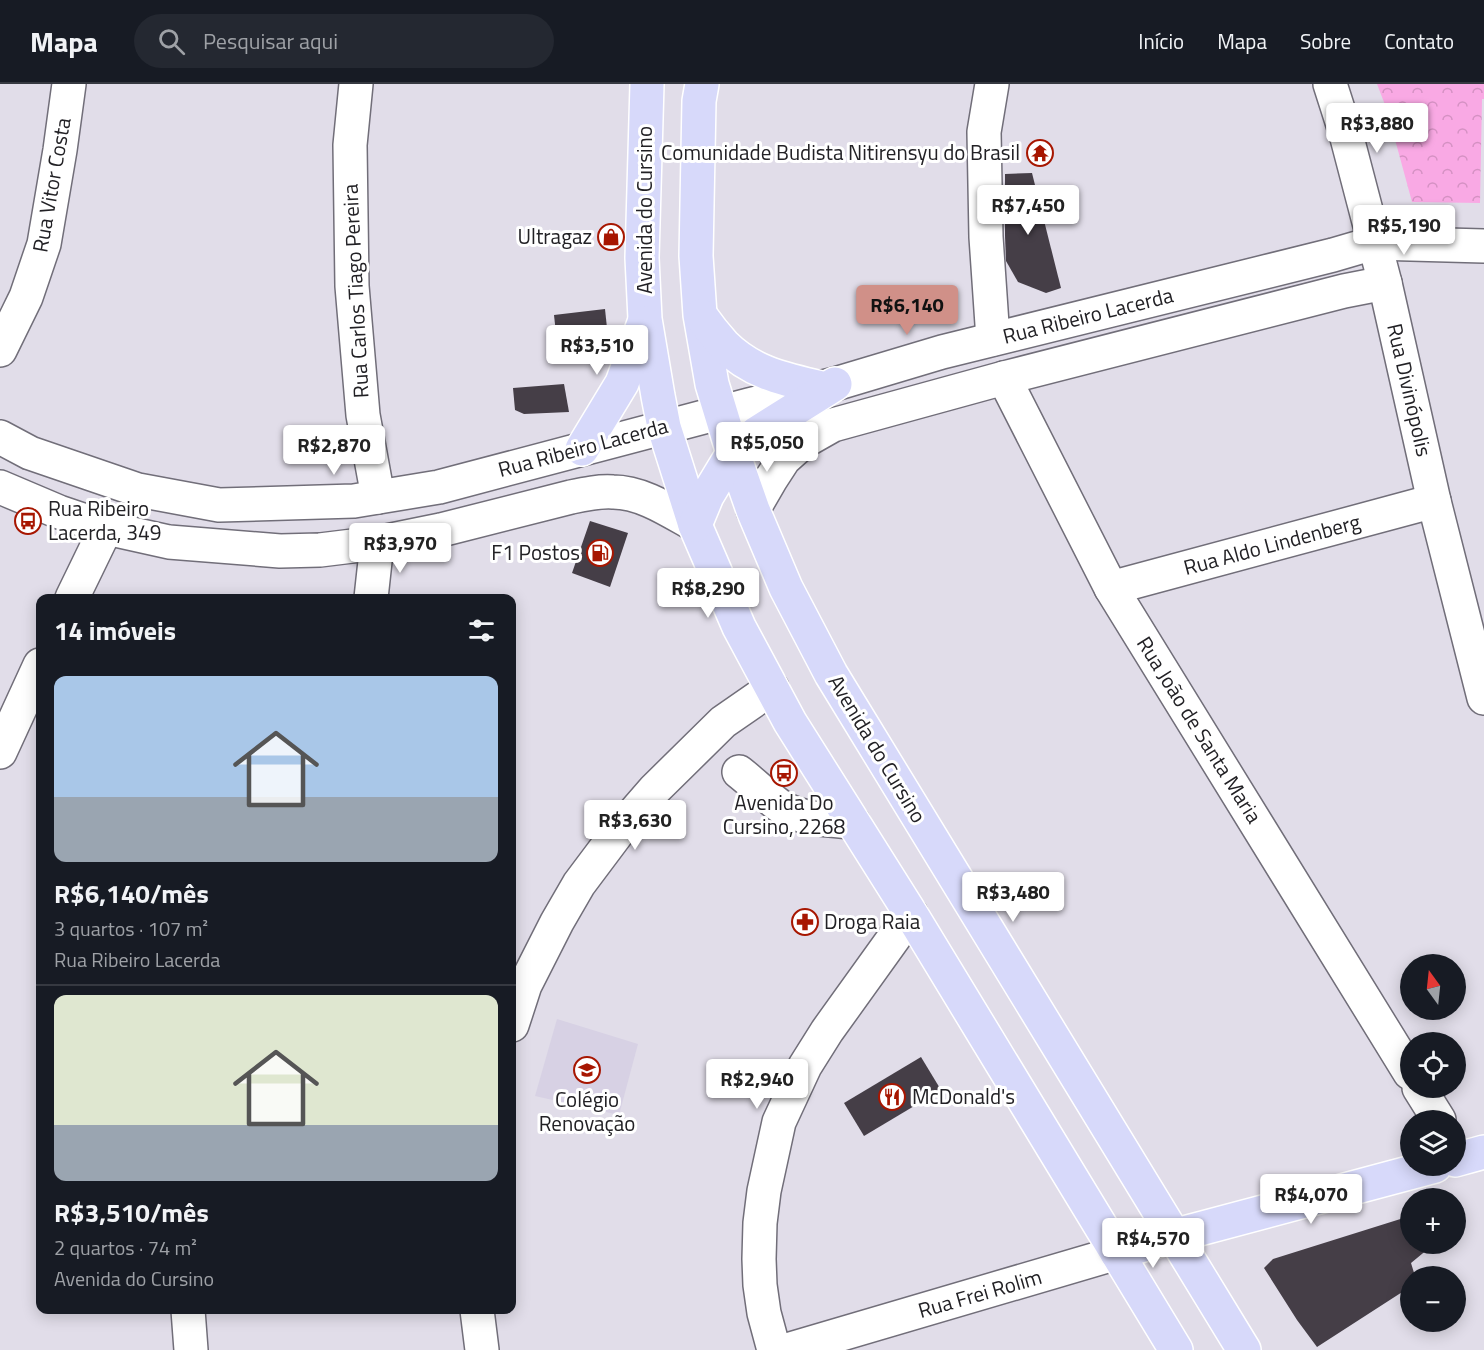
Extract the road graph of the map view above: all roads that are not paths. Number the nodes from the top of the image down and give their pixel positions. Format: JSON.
{"nodes":[{"id":1,"x":69,"y":84,"type":"edge"},
{"id":2,"x":356,"y":84,"type":"edge"},
{"id":3,"x":647,"y":84,"type":"edge"},
{"id":4,"x":702,"y":84,"type":"edge"},
{"id":5,"x":992,"y":84,"type":"edge"},
{"id":6,"x":1330,"y":84,"type":"edge"},
{"id":7,"x":1374,"y":243,"type":"junction"},
{"id":8,"x":1484,"y":246,"type":"edge"},
{"id":9,"x":1385,"y":283,"type":"junction"},
{"id":10,"x":700,"y":315,"type":"junction"},
{"id":11,"x":645,"y":319,"type":"junction"},
{"id":12,"x":993,"y":339,"type":"junction"},
{"id":13,"x":0,"y":350,"type":"edge"},
{"id":14,"x":1004,"y":378,"type":"junction"},
{"id":15,"x":828,"y":386,"type":"junction"},
{"id":16,"x":721,"y":412,"type":"junction"},
{"id":17,"x":664,"y":427,"type":"junction"},
{"id":18,"x":0,"y":437,"type":"edge"},
{"id":19,"x":582,"y":449,"type":"junction"},
{"id":20,"x":734,"y":453,"type":"junction"},
{"id":21,"x":0,"y":488,"type":"edge"},
{"id":22,"x":378,"y":497,"type":"junction"},
{"id":23,"x":1434,"y":501,"type":"junction"},
{"id":24,"x":753,"y":510,"type":"junction"},
{"id":25,"x":695,"y":525,"type":"junction"},
{"id":26,"x":106,"y":528,"type":"junction"},
{"id":27,"x":377,"y":543,"type":"junction"},
{"id":28,"x":1111,"y":588,"type":"junction"},
{"id":29,"x":74,"y":594,"type":"edge"},
{"id":30,"x":371,"y":594,"type":"edge"},
{"id":31,"x":36,"y":674,"type":"edge"},
{"id":32,"x":772,"y":688,"type":"junction"},
{"id":33,"x":1484,"y":698,"type":"edge"},
{"id":34,"x":0,"y":752,"type":"edge"},
{"id":35,"x":739,"y":772,"type":"dead end"},
{"id":36,"x":853,"y":822,"type":"junction"},
{"id":37,"x":911,"y":914,"type":"junction"},
{"id":38,"x":516,"y":1013,"type":"edge"},
{"id":39,"x":1400,"y":1057,"type":"edge"},
{"id":40,"x":1400,"y":1172,"type":"edge"},
{"id":41,"x":1173,"y":1236,"type":"junction"},
{"id":42,"x":1117,"y":1253,"type":"junction"},
{"id":43,"x":188,"y":1314,"type":"edge"},
{"id":44,"x":478,"y":1314,"type":"edge"},
{"id":45,"x":191,"y":1350,"type":"edge"},
{"id":46,"x":482,"y":1350,"type":"edge"},
{"id":47,"x":774,"y":1350,"type":"edge"},
{"id":48,"x":787,"y":1350,"type":"edge"},
{"id":49,"x":1176,"y":1350,"type":"edge"},
{"id":50,"x":1244,"y":1350,"type":"edge"}],
"edges":[{"from":1,"to":13,"type":"street","name":"Rua Vitor Costa"},
{"from":2,"to":22,"type":"street","name":"Rua Carlos Tiago Pereira"},
{"from":3,"to":11,"type":"main road","name":"Avenida do Cursino"},
{"from":4,"to":10,"type":"main road","name":"Avenida do Cursino"},
{"from":5,"to":12,"type":"street"},
{"from":6,"to":7,"type":"street","name":"Rua Divinópolis"},
{"from":7,"to":8,"type":"street","name":"Rua Ribeiro Lacerda"},
{"from":7,"to":9,"type":"street","name":"Rua Divinópolis"},
{"from":7,"to":12,"type":"street","name":"Rua Ribeiro Lacerda"},
{"from":9,"to":14,"type":"street","name":"Rua Ribeiro Lacerda"},
{"from":9,"to":23,"type":"street","name":"Rua Divinópolis"},
{"from":10,"to":15,"type":"main road"},
{"from":10,"to":16,"type":"main road","name":"Avenida do Cursino"},
{"from":11,"to":17,"type":"main road","name":"Avenida do Cursino"},
{"from":11,"to":19,"type":"main road"},
{"from":12,"to":15,"type":"street","name":"Rua Ribeiro Lacerda"},
{"from":14,"to":24,"type":"street","name":"Rua Ribeiro Lacerda"},
{"from":14,"to":28,"type":"street","name":"Rua João de Santa Maria"},
{"from":15,"to":16,"type":"street","name":"Rua Ribeiro Lacerda"},
{"from":15,"to":20,"type":"main road"},
{"from":16,"to":17,"type":"street","name":"Rua Ribeiro Lacerda"},
{"from":16,"to":20,"type":"main road","name":"Avenida do Cursino"},
{"from":17,"to":19,"type":"street","name":"Rua Ribeiro Lacerda"},
{"from":17,"to":25,"type":"main road","name":"Avenida do Cursino"},
{"from":18,"to":22,"type":"street","name":"Rua Ribeiro Lacerda"},
{"from":19,"to":22,"type":"street","name":"Rua Ribeiro Lacerda"},
{"from":20,"to":24,"type":"main road","name":"Avenida do Cursino"},
{"from":20,"to":25,"type":"main road"},
{"from":21,"to":26,"type":"street","name":"Rua Ribeiro Lacerda"},
{"from":23,"to":28,"type":"street","name":"Rua Aldo Lindenberg"},
{"from":23,"to":33,"type":"street","name":"Rua Divinópolis"},
{"from":24,"to":41,"type":"main road","name":"Avenida do Cursino"},
{"from":25,"to":27,"type":"street","name":"Rua Ribeiro Lacerda"},
{"from":25,"to":32,"type":"main road","name":"Avenida do Cursino"},
{"from":26,"to":27,"type":"street","name":"Rua Ribeiro Lacerda"},
{"from":26,"to":29,"type":"street"},
{"from":27,"to":30,"type":"street"},
{"from":28,"to":39,"type":"street","name":"Rua João de Santa Maria"},
{"from":31,"to":34,"type":"street"},
{"from":32,"to":36,"type":"main road","name":"Avenida do Cursino"},
{"from":32,"to":38,"type":"street"},
{"from":35,"to":36,"type":"street"},
{"from":36,"to":37,"type":"main road","name":"Avenida do Cursino"},
{"from":37,"to":42,"type":"main road","name":"Avenida do Cursino"},
{"from":37,"to":47,"type":"street"},
{"from":40,"to":41,"type":"main road","name":"Rua Frei Rolim"},
{"from":41,"to":42,"type":"main road","name":"Rua Frei Rolim"},
{"from":41,"to":50,"type":"main road","name":"Avenida do Cursino"},
{"from":42,"to":48,"type":"street","name":"Rua Frei Rolim"},
{"from":42,"to":49,"type":"main road","name":"Avenida do Cursino"},
{"from":43,"to":45,"type":"street"},
{"from":44,"to":46,"type":"street"}]}
